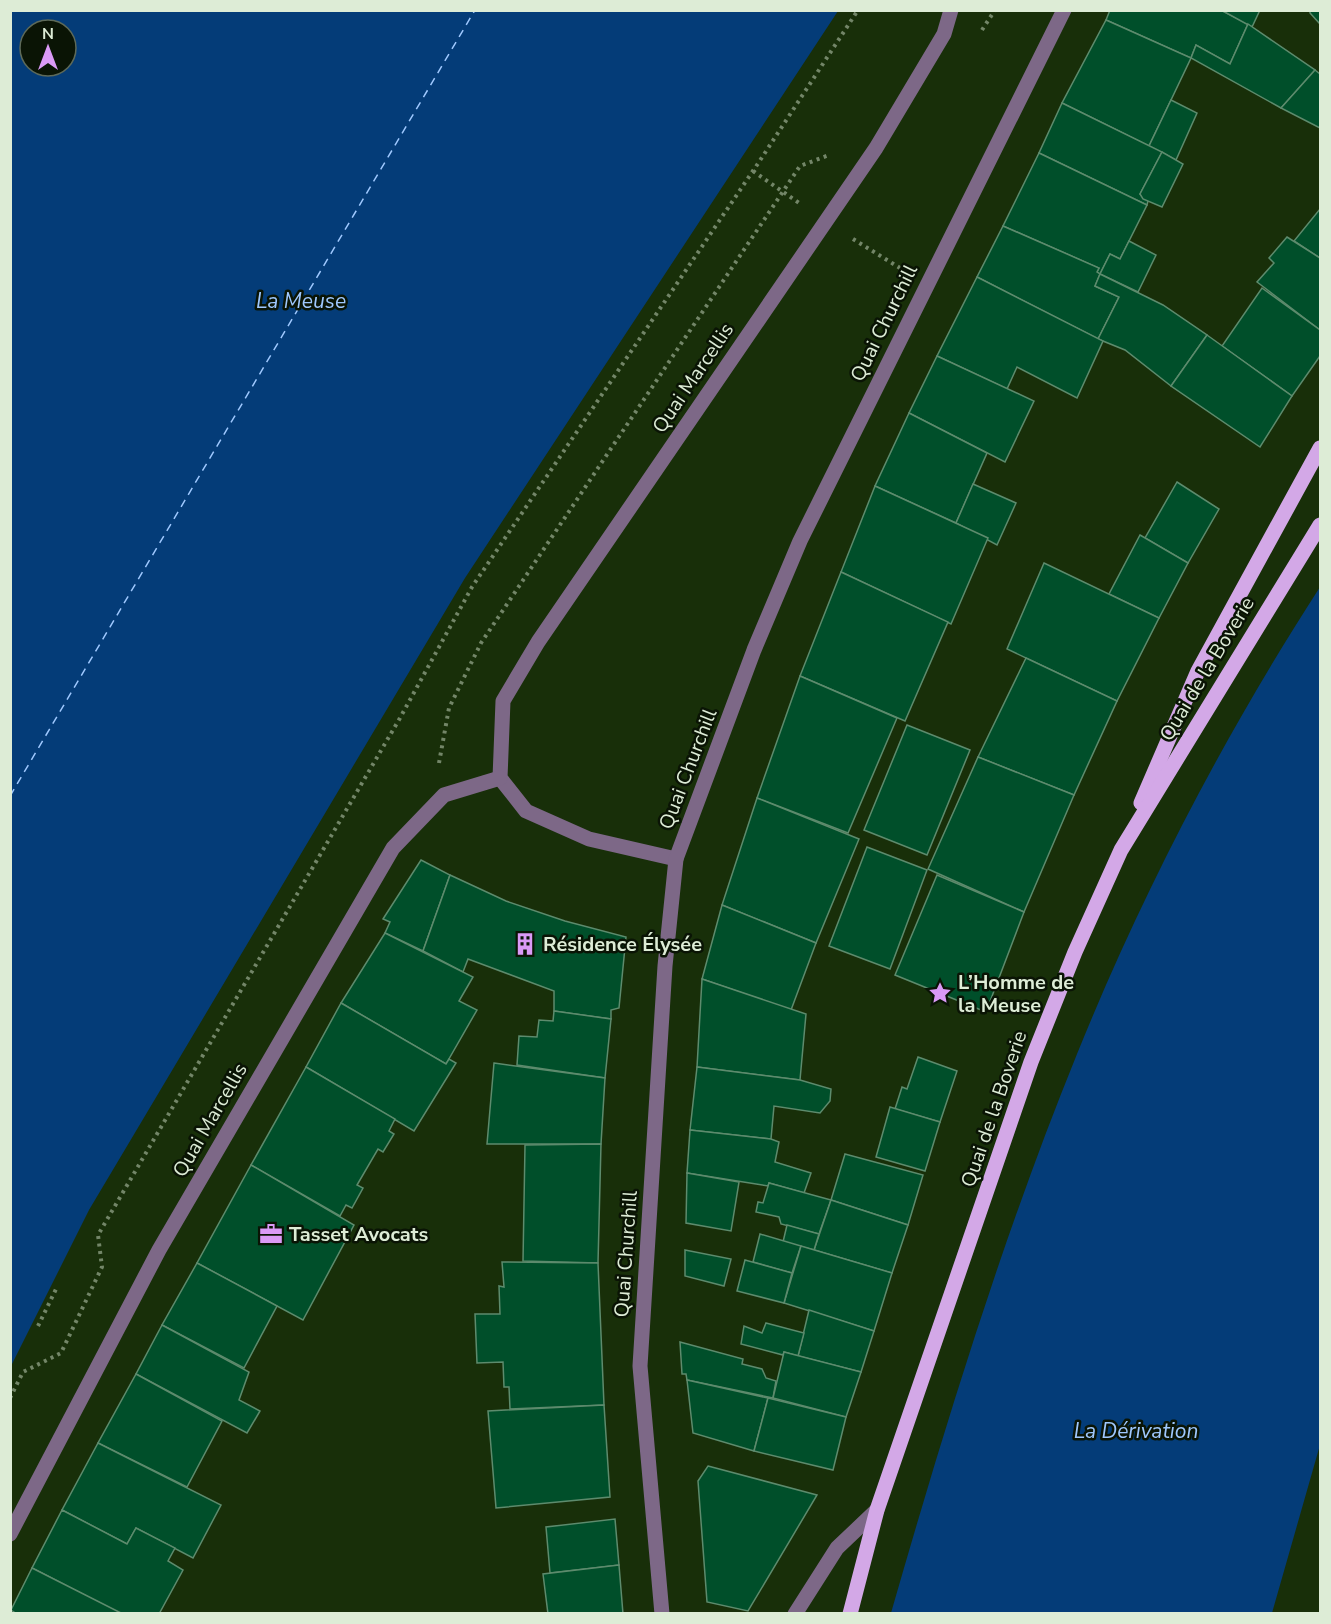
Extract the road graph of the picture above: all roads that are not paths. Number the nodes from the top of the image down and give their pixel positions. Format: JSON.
{"nodes":[{"id":1,"x":951,"y":10,"type":"edge"},
{"id":2,"x":963,"y":10,"type":"edge"},
{"id":3,"x":1064,"y":10,"type":"edge"},
{"id":4,"x":944,"y":34,"type":"junction"},
{"id":5,"x":1320,"y":448,"type":"edge"},
{"id":6,"x":1320,"y":525,"type":"edge"},
{"id":7,"x":500,"y":778,"type":"junction"},
{"id":8,"x":1121,"y":850,"type":"junction"},
{"id":9,"x":676,"y":858,"type":"junction"},
{"id":10,"x":877,"y":1510,"type":"junction"},
{"id":11,"x":10,"y":1534,"type":"edge"},
{"id":12,"x":662,"y":1614,"type":"edge"},
{"id":13,"x":795,"y":1614,"type":"edge"},
{"id":14,"x":850,"y":1614,"type":"edge"}],
"edges":[{"from":1,"to":4,"type":"street","name":"Quai Marcellis"},
{"from":2,"to":4,"type":"street"},
{"from":3,"to":9,"type":"street","name":"Quai Churchill"},
{"from":4,"to":7,"type":"street","name":"Quai Marcellis"},
{"from":5,"to":8,"type":"main road"},
{"from":6,"to":8,"type":"main road","name":"Quai de la Boverie"},
{"from":7,"to":9,"type":"street"},
{"from":7,"to":11,"type":"street","name":"Quai Marcellis"},
{"from":8,"to":10,"type":"main road","name":"Quai de la Boverie"},
{"from":9,"to":12,"type":"street","name":"Quai Churchill"},
{"from":10,"to":13,"type":"street"},
{"from":10,"to":14,"type":"main road","name":"Quai de la Boverie"}]}
